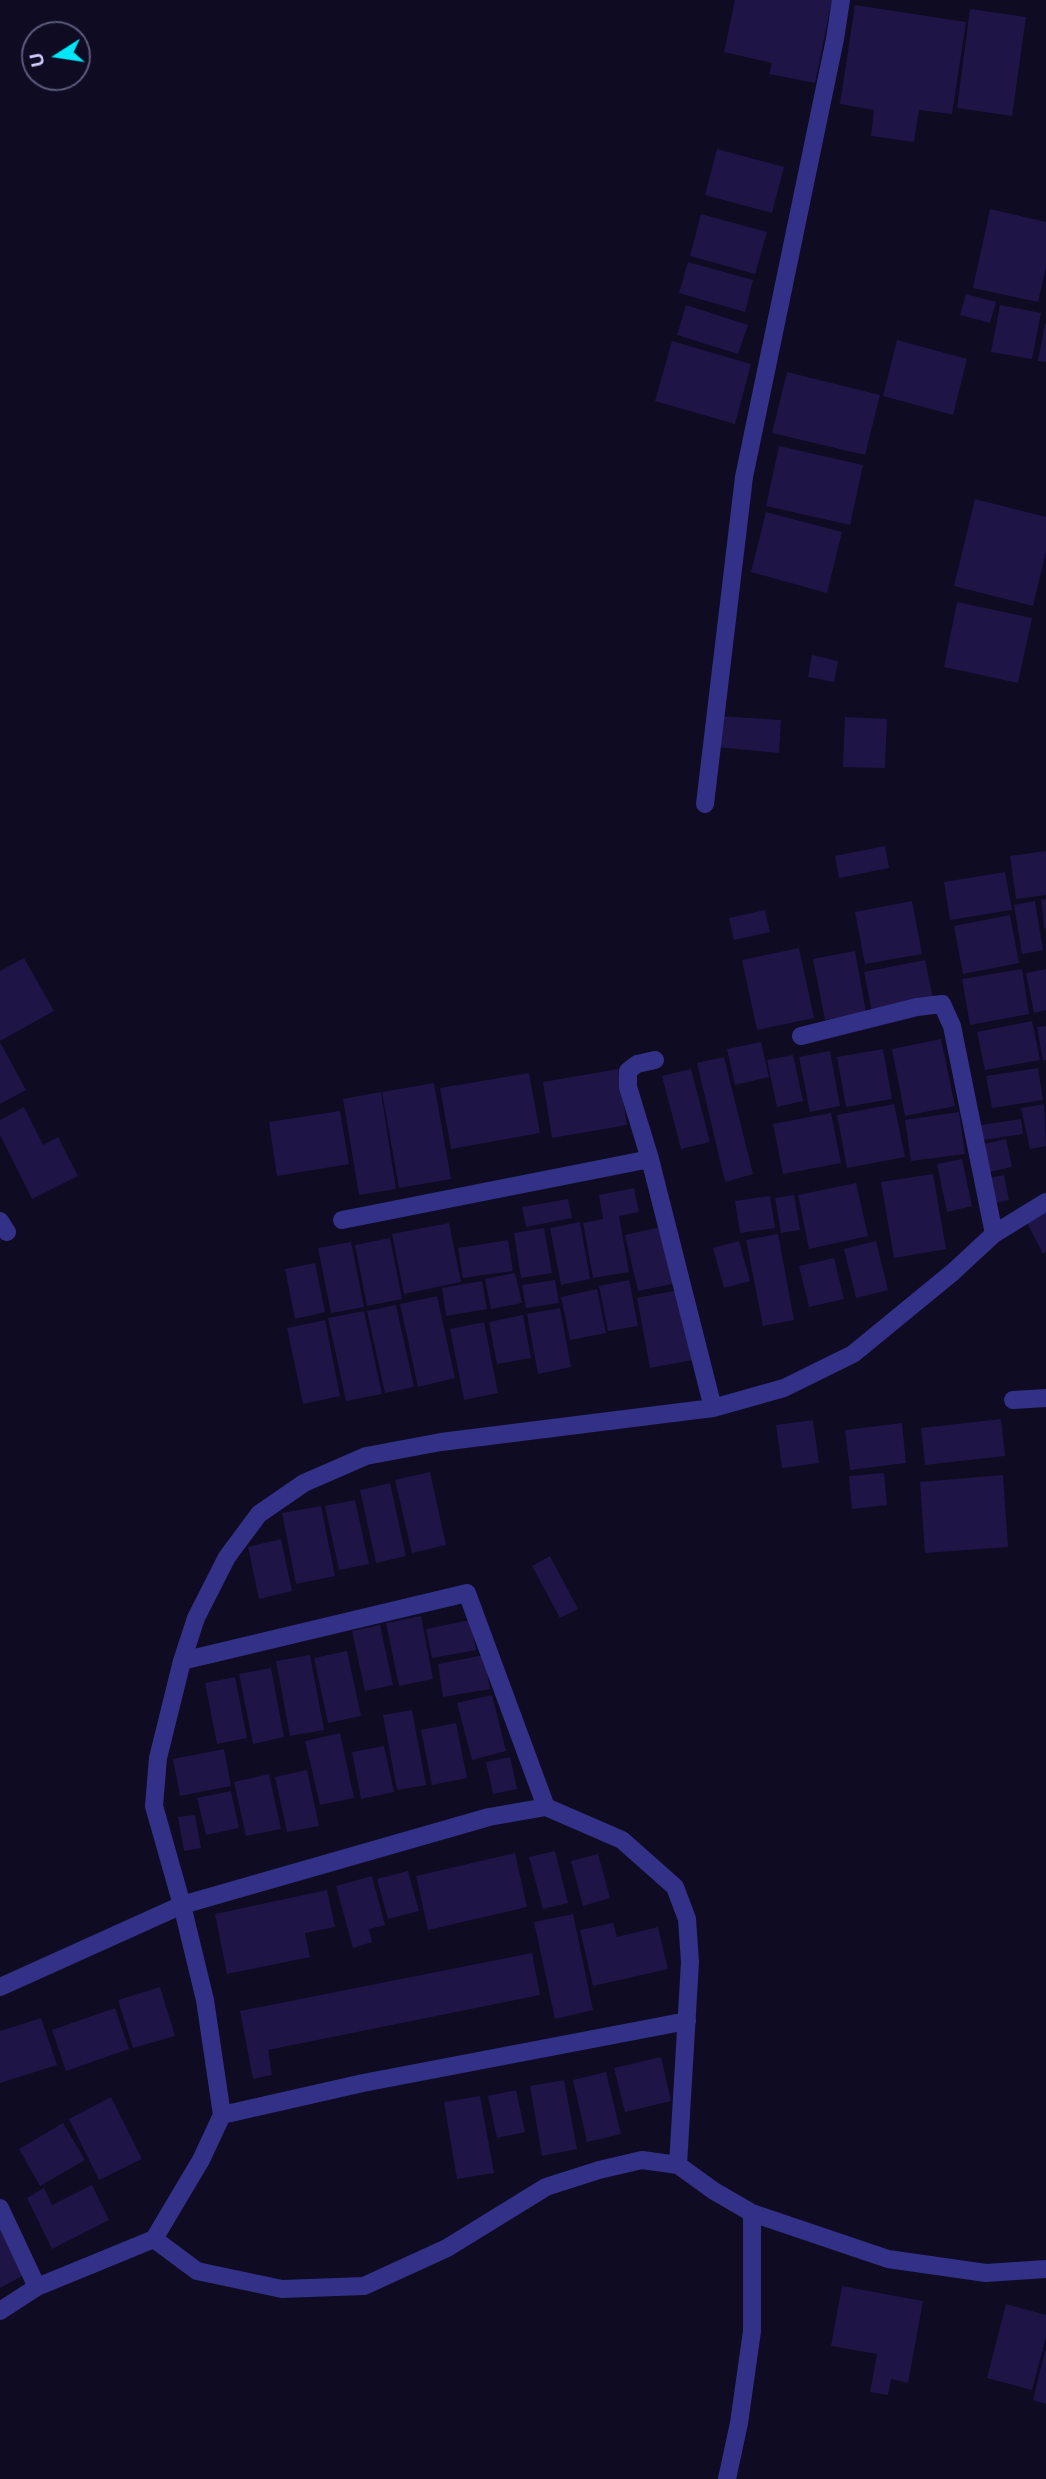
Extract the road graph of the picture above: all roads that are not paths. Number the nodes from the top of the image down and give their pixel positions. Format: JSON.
{"nodes":[{"id":1,"x":841,"y":0,"type":"edge"},
{"id":2,"x":705,"y":804,"type":"dead end"},
{"id":3,"x":801,"y":1036,"type":"dead end"},
{"id":4,"x":655,"y":1060,"type":"dead end"},
{"id":5,"x":650,"y":1159,"type":"junction"},
{"id":6,"x":1046,"y":1202,"type":"edge"},
{"id":7,"x":342,"y":1220,"type":"dead end"},
{"id":8,"x":994,"y":1234,"type":"junction"},
{"id":9,"x":1046,"y":1398,"type":"edge"},
{"id":10,"x":1013,"y":1399,"type":"dead end"},
{"id":11,"x":713,"y":1408,"type":"junction"},
{"id":12,"x":183,"y":1661,"type":"junction"},
{"id":13,"x":546,"y":1808,"type":"junction"},
{"id":14,"x":182,"y":1905,"type":"junction"},
{"id":15,"x":0,"y":1987,"type":"edge"},
{"id":16,"x":687,"y":2021,"type":"junction"},
{"id":17,"x":222,"y":2115,"type":"junction"},
{"id":18,"x":678,"y":2165,"type":"junction"},
{"id":19,"x":0,"y":2208,"type":"edge"},
{"id":20,"x":752,"y":2213,"type":"junction"},
{"id":21,"x":154,"y":2239,"type":"junction"},
{"id":22,"x":1046,"y":2269,"type":"edge"},
{"id":23,"x":37,"y":2287,"type":"junction"},
{"id":24,"x":0,"y":2311,"type":"edge"},
{"id":25,"x":727,"y":2479,"type":"edge"}],
"edges":[{"from":1,"to":2,"type":"street"},
{"from":3,"to":8,"type":"street"},
{"from":4,"to":5,"type":"street"},
{"from":5,"to":7,"type":"street"},
{"from":5,"to":11,"type":"street"},
{"from":6,"to":8,"type":"street"},
{"from":8,"to":11,"type":"street"},
{"from":9,"to":10,"type":"street"},
{"from":11,"to":12,"type":"street"},
{"from":12,"to":13,"type":"street"},
{"from":12,"to":14,"type":"street"},
{"from":13,"to":14,"type":"street"},
{"from":13,"to":16,"type":"street"},
{"from":14,"to":15,"type":"street"},
{"from":14,"to":17,"type":"street"},
{"from":16,"to":17,"type":"street"},
{"from":16,"to":18,"type":"street"},
{"from":17,"to":21,"type":"street"},
{"from":18,"to":20,"type":"street"},
{"from":18,"to":21,"type":"street"},
{"from":19,"to":23,"type":"street"},
{"from":20,"to":22,"type":"street"},
{"from":20,"to":25,"type":"street"},
{"from":21,"to":23,"type":"street"},
{"from":23,"to":24,"type":"street"}]}
